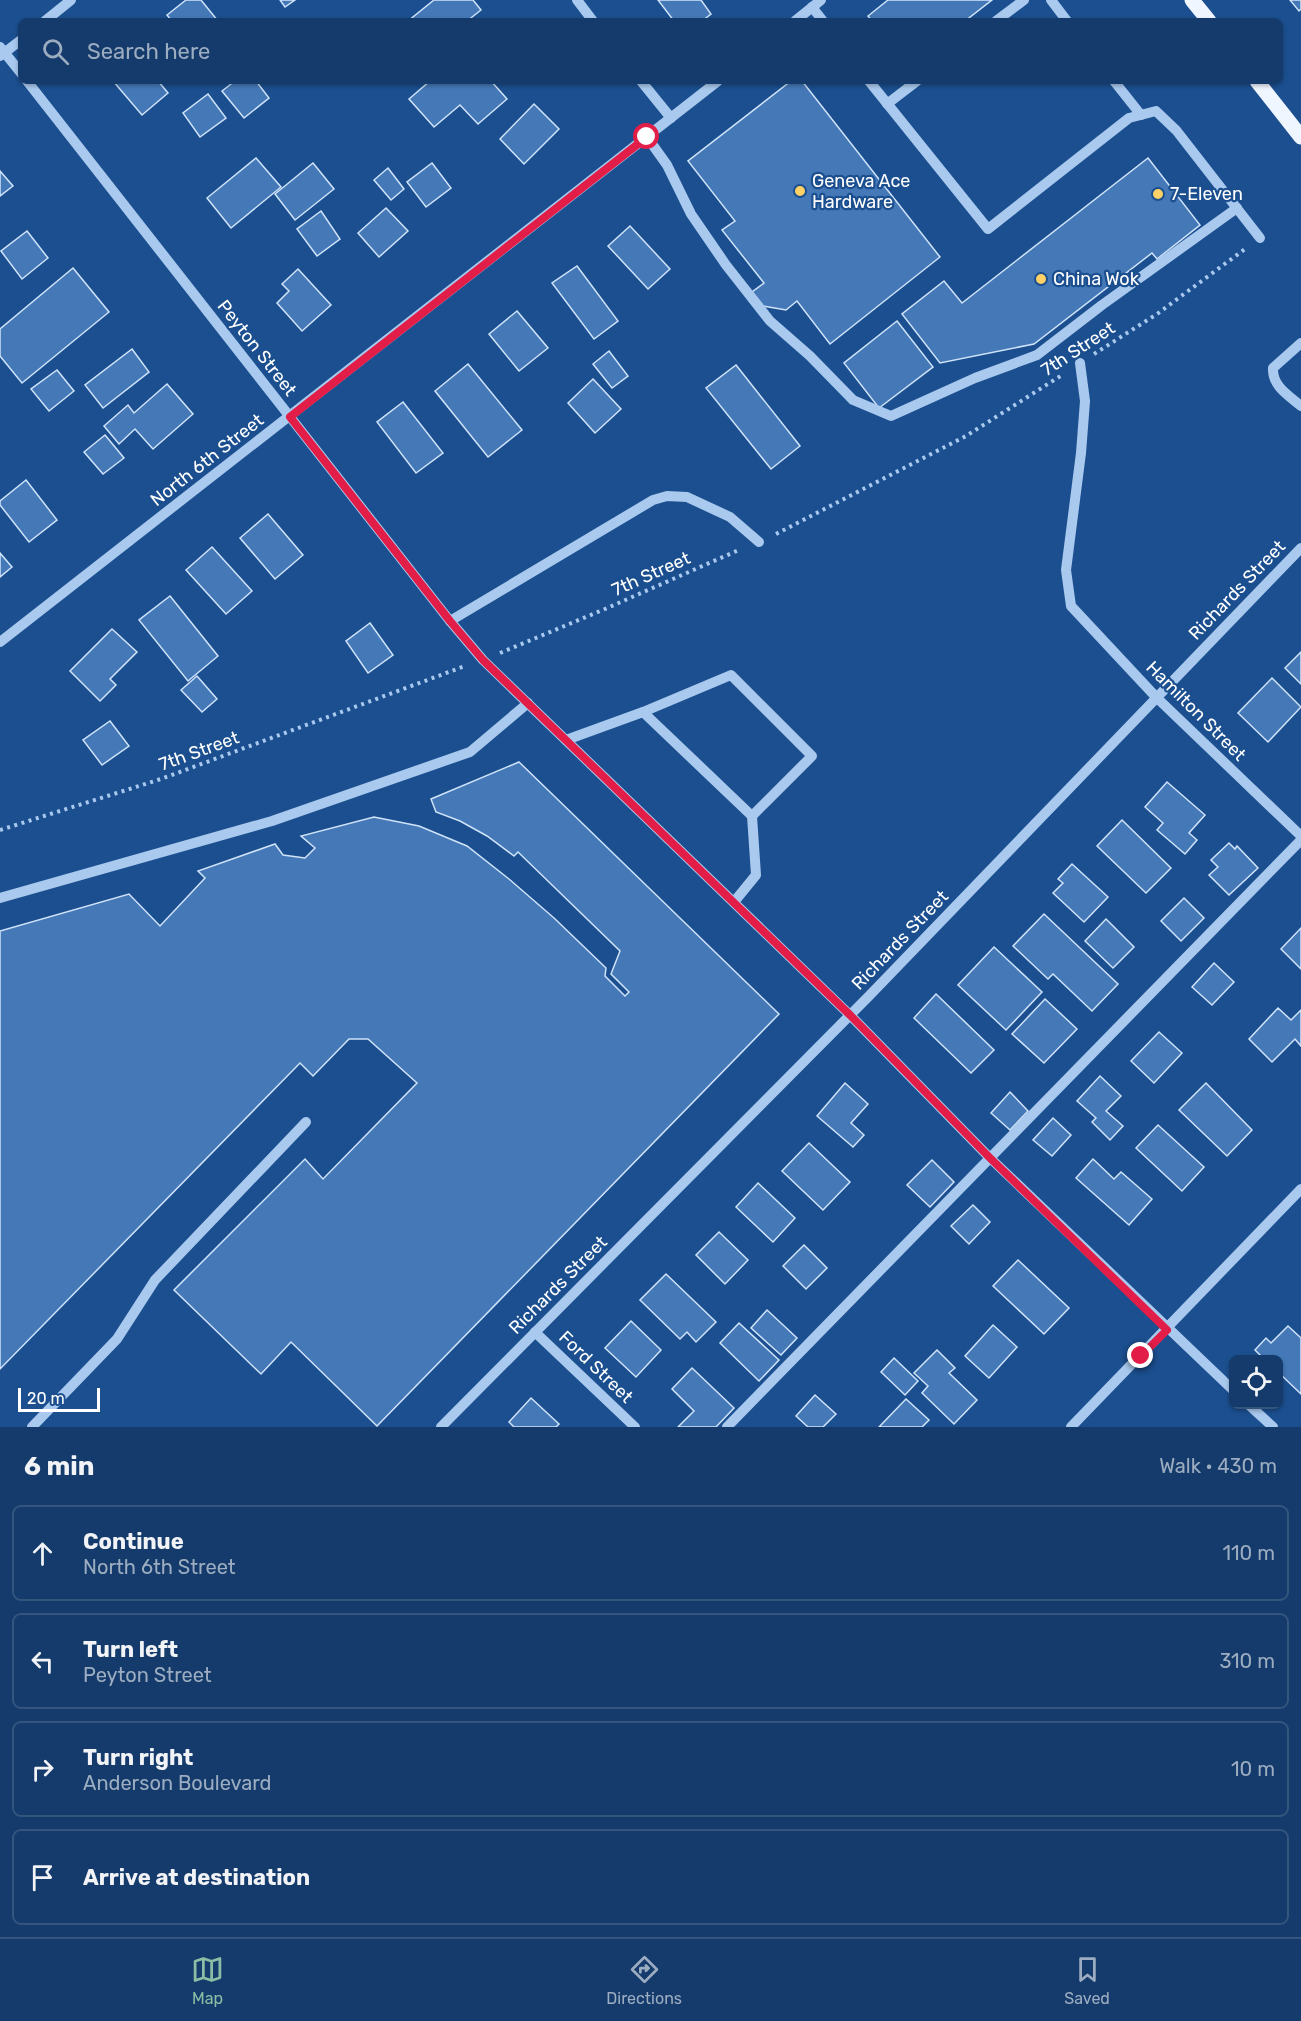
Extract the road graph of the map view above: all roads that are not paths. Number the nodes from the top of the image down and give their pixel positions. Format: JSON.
{"nodes":[{"id":1,"x":71,"y":0,"type":"edge"},
{"id":2,"x":577,"y":0,"type":"edge"},
{"id":3,"x":1024,"y":0,"type":"edge"},
{"id":4,"x":1051,"y":0,"type":"edge"},
{"id":5,"x":1192,"y":0,"type":"edge"},
{"id":6,"x":817,"y":4,"type":"edge"},
{"id":7,"x":49,"y":18,"type":"edge"},
{"id":8,"x":591,"y":18,"type":"edge"},
{"id":9,"x":799,"y":18,"type":"edge"},
{"id":10,"x":1000,"y":18,"type":"edge"},
{"id":11,"x":1065,"y":18,"type":"edge"},
{"id":12,"x":1207,"y":18,"type":"edge"},
{"id":13,"x":18,"y":42,"type":"edge"},
{"id":14,"x":2,"y":52,"type":"edge"},
{"id":15,"x":18,"y":70,"type":"edge"},
{"id":16,"x":29,"y":84,"type":"edge"},
{"id":17,"x":643,"y":84,"type":"edge"},
{"id":18,"x":714,"y":84,"type":"edge"},
{"id":19,"x":871,"y":84,"type":"edge"},
{"id":20,"x":913,"y":84,"type":"edge"},
{"id":21,"x":1116,"y":84,"type":"edge"},
{"id":22,"x":1259,"y":84,"type":"edge"},
{"id":23,"x":886,"y":104,"type":"junction"},
{"id":24,"x":1141,"y":115,"type":"junction"},
{"id":25,"x":671,"y":118,"type":"junction"},
{"id":26,"x":647,"y":137,"type":"junction"},
{"id":27,"x":1301,"y":137,"type":"edge"},
{"id":28,"x":1237,"y":208,"type":"junction"},
{"id":29,"x":1260,"y":238,"type":"road end"},
{"id":30,"x":1301,"y":343,"type":"edge"},
{"id":31,"x":1080,"y":363,"type":"road end"},
{"id":32,"x":1301,"y":406,"type":"edge"},
{"id":33,"x":290,"y":417,"type":"junction"},
{"id":34,"x":759,"y":542,"type":"road end"},
{"id":35,"x":1301,"y":548,"type":"edge"},
{"id":36,"x":450,"y":621,"type":"junction"},
{"id":37,"x":0,"y":642,"type":"edge"},
{"id":38,"x":1156,"y":697,"type":"junction"},
{"id":39,"x":528,"y":703,"type":"junction"},
{"id":40,"x":643,"y":712,"type":"junction"},
{"id":41,"x":566,"y":740,"type":"junction"},
{"id":42,"x":752,"y":816,"type":"junction"},
{"id":43,"x":1301,"y":838,"type":"edge"},
{"id":44,"x":0,"y":898,"type":"edge"},
{"id":45,"x":734,"y":902,"type":"junction"},
{"id":46,"x":850,"y":1015,"type":"junction"},
{"id":47,"x":306,"y":1122,"type":"dead end"},
{"id":48,"x":989,"y":1157,"type":"junction"},
{"id":49,"x":1301,"y":1189,"type":"edge"},
{"id":50,"x":1167,"y":1330,"type":"junction"},
{"id":51,"x":535,"y":1332,"type":"junction"},
{"id":52,"x":1229,"y":1387,"type":"edge"},
{"id":53,"x":1253,"y":1409,"type":"edge"},
{"id":54,"x":32,"y":1427,"type":"edge"},
{"id":55,"x":441,"y":1427,"type":"edge"},
{"id":56,"x":635,"y":1427,"type":"edge"},
{"id":57,"x":727,"y":1427,"type":"edge"},
{"id":58,"x":1071,"y":1427,"type":"edge"},
{"id":59,"x":1273,"y":1427,"type":"edge"}],
"edges":[{"from":1,"to":7,"type":"street"},
{"from":2,"to":8,"type":"street"},
{"from":3,"to":10,"type":"street"},
{"from":4,"to":11,"type":"street"},
{"from":5,"to":12,"type":"main road"},
{"from":6,"to":9,"type":"street"},
{"from":13,"to":14,"type":"street"},
{"from":14,"to":15,"type":"street"},
{"from":16,"to":33,"type":"street","name":"Peyton Street"},
{"from":17,"to":25,"type":"street"},
{"from":18,"to":25,"type":"street","name":"North 6th Street"},
{"from":19,"to":23,"type":"street"},
{"from":20,"to":23,"type":"street"},
{"from":21,"to":24,"type":"street"},
{"from":22,"to":27,"type":"main road"},
{"from":23,"to":24,"type":"street"},
{"from":24,"to":28,"type":"street"},
{"from":25,"to":26,"type":"street","name":"North 6th Street"},
{"from":26,"to":28,"type":"street"},
{"from":26,"to":33,"type":"street","name":"North 6th Street"},
{"from":28,"to":29,"type":"street"},
{"from":30,"to":32,"type":"street"},
{"from":31,"to":38,"type":"street","name":"Hamilton Street"},
{"from":33,"to":36,"type":"street","name":"Peyton Street"},
{"from":33,"to":37,"type":"street","name":"North 6th Street"},
{"from":34,"to":36,"type":"street"},
{"from":35,"to":38,"type":"street","name":"Richards Street"},
{"from":36,"to":39,"type":"street","name":"Peyton Street"},
{"from":38,"to":43,"type":"street","name":"Hamilton Street"},
{"from":38,"to":46,"type":"street","name":"Richards Street"},
{"from":39,"to":41,"type":"street","name":"Peyton Street"},
{"from":39,"to":44,"type":"street"},
{"from":40,"to":41,"type":"street"},
{"from":40,"to":42,"type":"street"},
{"from":40,"to":42,"type":"street"},
{"from":41,"to":45,"type":"street","name":"Peyton Street"},
{"from":42,"to":45,"type":"street"},
{"from":43,"to":48,"type":"street"},
{"from":45,"to":46,"type":"street","name":"Peyton Street"},
{"from":46,"to":48,"type":"street","name":"Peyton Street"},
{"from":46,"to":51,"type":"street","name":"Richards Street"},
{"from":47,"to":54,"type":"street"},
{"from":48,"to":50,"type":"street","name":"Peyton Street"},
{"from":48,"to":57,"type":"street"},
{"from":49,"to":50,"type":"street"},
{"from":50,"to":52,"type":"street","name":"Peyton Street"},
{"from":50,"to":58,"type":"street"},
{"from":51,"to":55,"type":"street","name":"Richards Street"},
{"from":51,"to":56,"type":"street","name":"Ford Street"},
{"from":53,"to":59,"type":"street"}]}
